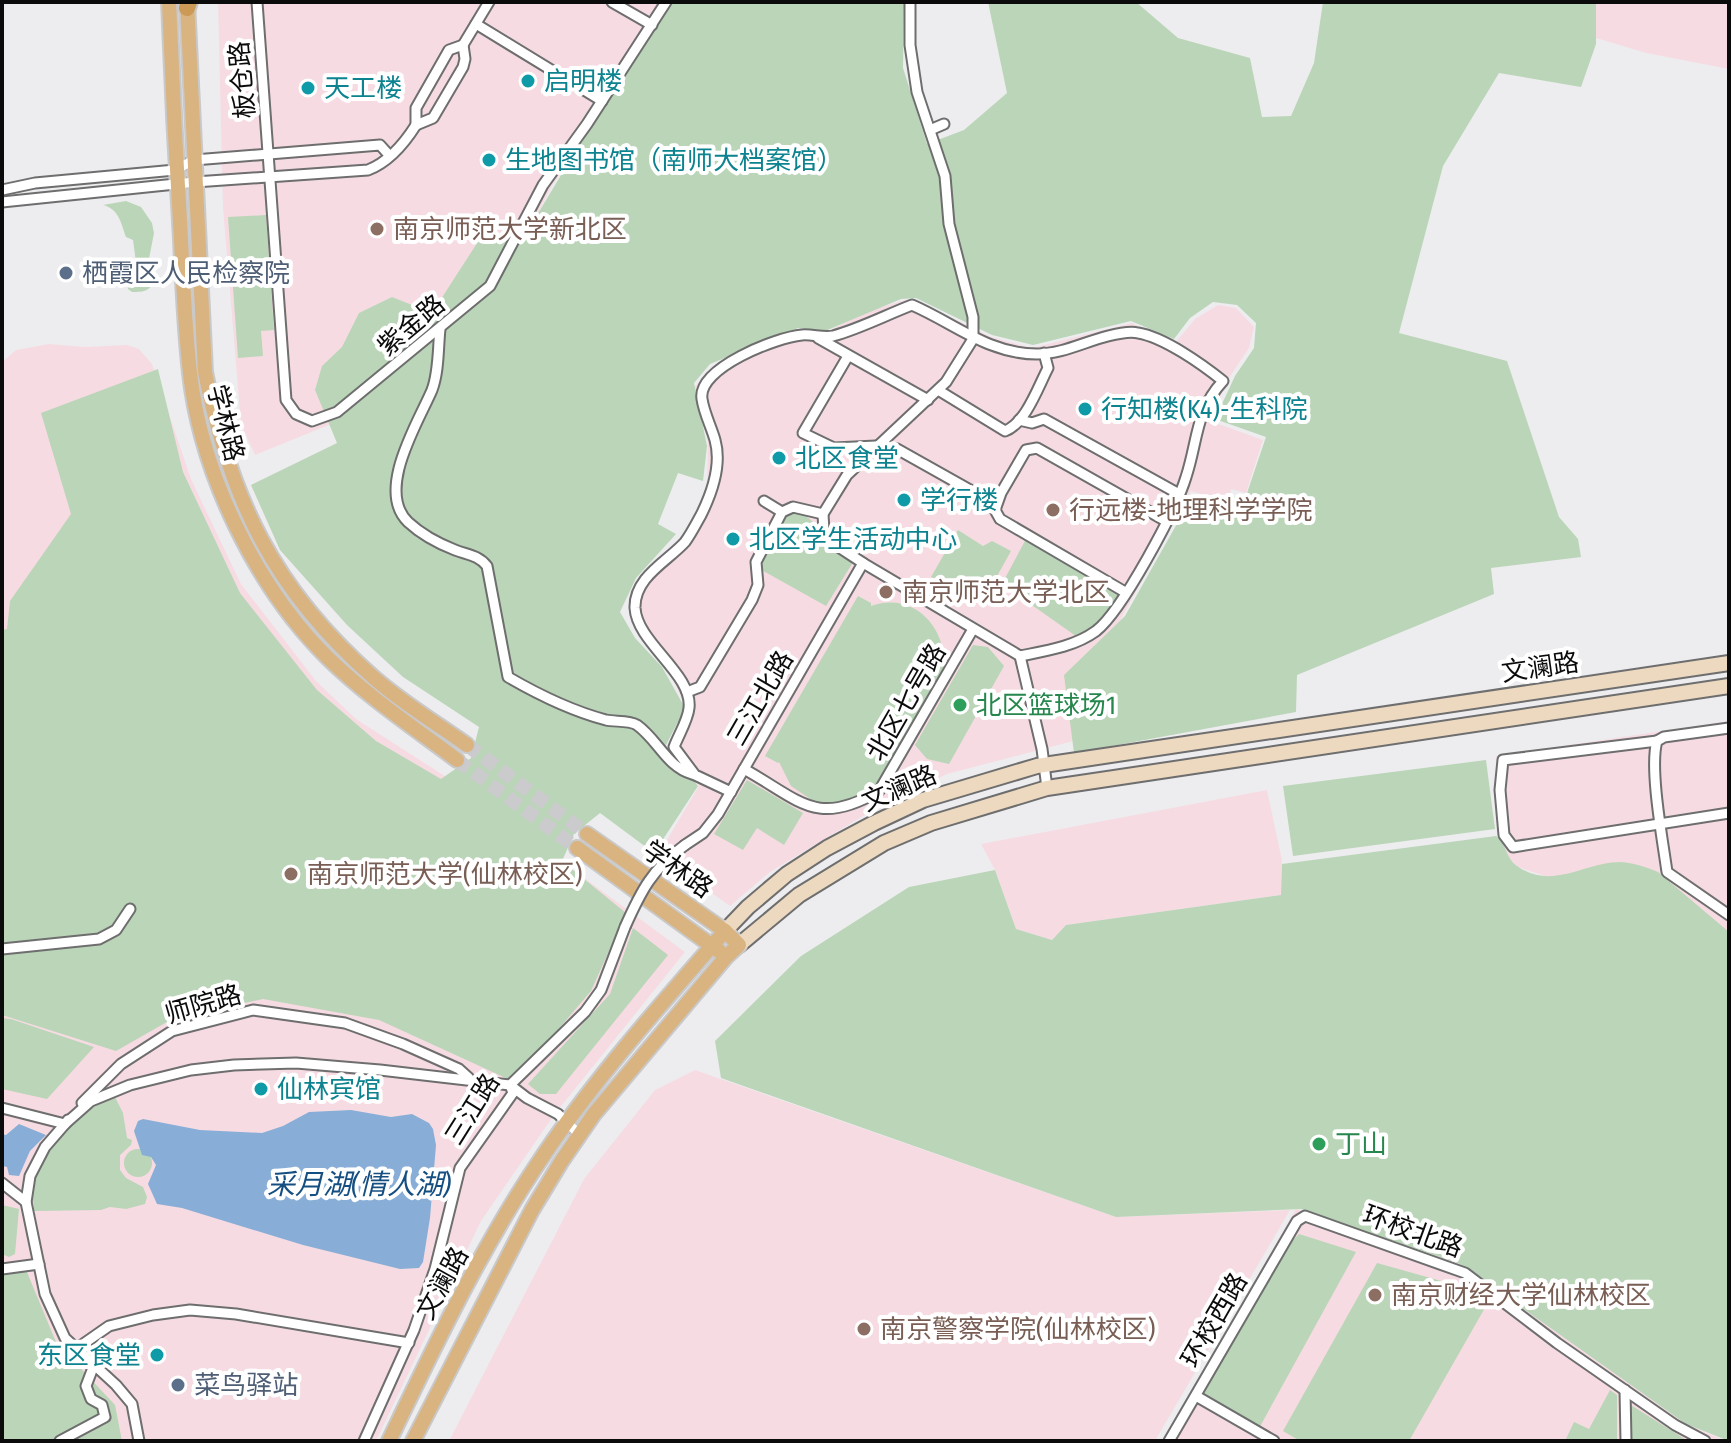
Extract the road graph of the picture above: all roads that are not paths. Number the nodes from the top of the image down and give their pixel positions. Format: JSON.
{"nodes":[{"id":1,"x":169,"y":2,"type":"edge"},
{"id":2,"x":257,"y":2,"type":"edge"},
{"id":3,"x":489,"y":2,"type":"edge"},
{"id":4,"x":612,"y":2,"type":"edge"},
{"id":5,"x":666,"y":2,"type":"edge"},
{"id":6,"x":910,"y":2,"type":"edge"},
{"id":7,"x":188,"y":4,"type":"edge"},
{"id":8,"x":476,"y":24,"type":"junction"},
{"id":9,"x":652,"y":25,"type":"junction"},
{"id":10,"x":463,"y":45,"type":"junction"},
{"id":11,"x":602,"y":101,"type":"junction"},
{"id":12,"x":944,"y":124,"type":"dead end"},
{"id":13,"x":416,"y":125,"type":"junction"},
{"id":14,"x":930,"y":130,"type":"junction"},
{"id":15,"x":270,"y":154,"type":"junction"},
{"id":16,"x":389,"y":155,"type":"junction"},
{"id":17,"x":194,"y":160,"type":"junction"},
{"id":18,"x":175,"y":170,"type":"junction"},
{"id":19,"x":272,"y":177,"type":"junction"},
{"id":20,"x":195,"y":182,"type":"junction"},
{"id":21,"x":177,"y":186,"type":"junction"},
{"id":22,"x":2,"y":190,"type":"edge"},
{"id":23,"x":2,"y":202,"type":"edge"},
{"id":24,"x":440,"y":329,"type":"junction"},
{"id":25,"x":811,"y":335,"type":"junction"},
{"id":26,"x":973,"y":339,"type":"junction"},
{"id":27,"x":1044,"y":353,"type":"junction"},
{"id":28,"x":848,"y":356,"type":"junction"},
{"id":29,"x":938,"y":390,"type":"junction"},
{"id":30,"x":928,"y":400,"type":"junction"},
{"id":31,"x":1019,"y":420,"type":"junction"},
{"id":32,"x":876,"y":446,"type":"junction"},
{"id":33,"x":970,"y":490,"type":"dead end"},
{"id":34,"x":1179,"y":494,"type":"junction"},
{"id":35,"x":764,"y":501,"type":"dead end"},
{"id":36,"x":782,"y":512,"type":"junction"},
{"id":37,"x":823,"y":514,"type":"junction"},
{"id":38,"x":1166,"y":521,"type":"junction"},
{"id":39,"x":863,"y":563,"type":"junction"},
{"id":40,"x":1125,"y":592,"type":"junction"},
{"id":41,"x":973,"y":629,"type":"junction"},
{"id":42,"x":1020,"y":656,"type":"junction"},
{"id":43,"x":1729,"y":663,"type":"edge"},
{"id":44,"x":1729,"y":686,"type":"edge"},
{"id":45,"x":687,"y":692,"type":"junction"},
{"id":46,"x":1729,"y":728,"type":"edge"},
{"id":47,"x":1657,"y":741,"type":"junction"},
{"id":48,"x":467,"y":745,"type":"tunnel mouth"},
{"id":49,"x":457,"y":760,"type":"tunnel mouth"},
{"id":50,"x":1042,"y":766,"type":"junction"},
{"id":51,"x":744,"y":769,"type":"junction"},
{"id":52,"x":695,"y":775,"type":"junction"},
{"id":53,"x":1047,"y":788,"type":"junction"},
{"id":54,"x":731,"y":792,"type":"junction"},
{"id":55,"x":1729,"y":813,"type":"edge"},
{"id":56,"x":1661,"y":824,"type":"junction"},
{"id":57,"x":587,"y":834,"type":"tunnel mouth"},
{"id":58,"x":577,"y":848,"type":"tunnel mouth"},
{"id":59,"x":649,"y":878,"type":"junction"},
{"id":60,"x":640,"y":893,"type":"junction"},
{"id":61,"x":130,"y":909,"type":"dead end"},
{"id":62,"x":1729,"y":915,"type":"edge"},
{"id":63,"x":725,"y":931,"type":"junction"},
{"id":64,"x":713,"y":945,"type":"junction"},
{"id":65,"x":739,"y":945,"type":"junction"},
{"id":66,"x":2,"y":949,"type":"edge"},
{"id":67,"x":726,"y":957,"type":"junction"},
{"id":68,"x":469,"y":1078,"type":"junction"},
{"id":69,"x":510,"y":1085,"type":"junction"},
{"id":70,"x":2,"y":1108,"type":"edge"},
{"id":71,"x":566,"y":1123,"type":"junction"},
{"id":72,"x":65,"y":1124,"type":"junction"},
{"id":73,"x":580,"y":1135,"type":"junction"},
{"id":74,"x":2,"y":1183,"type":"edge"},
{"id":75,"x":26,"y":1202,"type":"junction"},
{"id":76,"x":1297,"y":1221,"type":"joint"},
{"id":77,"x":39,"y":1264,"type":"junction"},
{"id":78,"x":2,"y":1269,"type":"edge"},
{"id":79,"x":409,"y":1343,"type":"junction"},
{"id":80,"x":76,"y":1349,"type":"junction"},
{"id":81,"x":94,"y":1365,"type":"junction"},
{"id":82,"x":1625,"y":1390,"type":"junction"},
{"id":83,"x":1196,"y":1396,"type":"junction"},
{"id":84,"x":60,"y":1441,"type":"edge"},
{"id":85,"x":139,"y":1441,"type":"edge"},
{"id":86,"x":364,"y":1441,"type":"edge"},
{"id":87,"x":389,"y":1441,"type":"edge"},
{"id":88,"x":413,"y":1441,"type":"edge"},
{"id":89,"x":1169,"y":1441,"type":"edge"},
{"id":90,"x":1274,"y":1441,"type":"edge"},
{"id":91,"x":1626,"y":1441,"type":"edge"},
{"id":92,"x":1705,"y":1441,"type":"edge"}],
"edges":[{"from":1,"to":18,"type":"main road","name":"学林路"},
{"from":2,"to":15,"type":"street","name":"板仓路"},
{"from":3,"to":8,"type":"street"},
{"from":4,"to":9,"type":"street"},
{"from":5,"to":9,"type":"street","name":"紫金路"},
{"from":6,"to":14,"type":"street"},
{"from":7,"to":17,"type":"main road","name":"学林路"},
{"from":8,"to":10,"type":"street"},
{"from":8,"to":11,"type":"street"},
{"from":9,"to":11,"type":"street","name":"紫金路"},
{"from":10,"to":13,"type":"street"},
{"from":10,"to":13,"type":"street"},
{"from":11,"to":24,"type":"street","name":"紫金路"},
{"from":12,"to":14,"type":"street"},
{"from":13,"to":16,"type":"street"},
{"from":14,"to":26,"type":"street"},
{"from":15,"to":16,"type":"street"},
{"from":15,"to":17,"type":"street"},
{"from":15,"to":19,"type":"street","name":"紫金路"},
{"from":16,"to":19,"type":"street"},
{"from":17,"to":18,"type":"street"},
{"from":17,"to":20,"type":"main road","name":"学林路"},
{"from":18,"to":21,"type":"main road","name":"学林路"},
{"from":18,"to":22,"type":"street"},
{"from":19,"to":20,"type":"street"},
{"from":19,"to":24,"type":"street","name":"紫金路"},
{"from":20,"to":21,"type":"street"},
{"from":20,"to":48,"type":"main road","name":"学林路"},
{"from":21,"to":23,"type":"street"},
{"from":21,"to":49,"type":"main road","name":"学林路"},
{"from":24,"to":52,"type":"street"},
{"from":25,"to":26,"type":"street"},
{"from":25,"to":28,"type":"street"},
{"from":25,"to":45,"type":"street"},
{"from":26,"to":27,"type":"street"},
{"from":26,"to":29,"type":"street"},
{"from":27,"to":31,"type":"street"},
{"from":27,"to":34,"type":"street"},
{"from":28,"to":30,"type":"street"},
{"from":28,"to":32,"type":"street"},
{"from":29,"to":30,"type":"street"},
{"from":29,"to":31,"type":"street"},
{"from":30,"to":32,"type":"street"},
{"from":31,"to":34,"type":"street"},
{"from":32,"to":33,"type":"street"},
{"from":32,"to":37,"type":"street"},
{"from":34,"to":38,"type":"street"},
{"from":35,"to":36,"type":"street"},
{"from":36,"to":37,"type":"street"},
{"from":36,"to":45,"type":"street"},
{"from":37,"to":39,"type":"street"},
{"from":38,"to":40,"type":"street"},
{"from":38,"to":40,"type":"street"},
{"from":39,"to":41,"type":"street"},
{"from":39,"to":51,"type":"street","name":"三江北路"},
{"from":40,"to":42,"type":"street"},
{"from":41,"to":42,"type":"street"},
{"from":41,"to":51,"type":"street","name":"北区七号路"},
{"from":42,"to":50,"type":"street"},
{"from":43,"to":50,"type":"main road","name":"文澜路"},
{"from":44,"to":53,"type":"main road","name":"文澜路"},
{"from":45,"to":52,"type":"street"},
{"from":46,"to":47,"type":"street"},
{"from":47,"to":56,"type":"street"},
{"from":47,"to":56,"type":"street"},
{"from":50,"to":53,"type":"street"},
{"from":50,"to":63,"type":"main road","name":"文澜路"},
{"from":51,"to":54,"type":"street","name":"三江北路"},
{"from":52,"to":54,"type":"street"},
{"from":53,"to":65,"type":"main road","name":"文澜路"},
{"from":54,"to":59,"type":"street","name":"三江北路","bridge":true},
{"from":55,"to":56,"type":"street"},
{"from":56,"to":62,"type":"street"},
{"from":57,"to":59,"type":"main road","name":"学林路"},
{"from":58,"to":60,"type":"main road","name":"学林路"},
{"from":59,"to":60,"type":"street","name":"三江路","bridge":true},
{"from":59,"to":63,"type":"main road","name":"学林路"},
{"from":60,"to":64,"type":"main road","name":"学林路"},
{"from":60,"to":69,"type":"street","name":"三江路","bridge":true},
{"from":61,"to":66,"type":"street"},
{"from":63,"to":64,"type":"main road","name":"文澜路"},
{"from":63,"to":65,"type":"main road","name":"学林路"},
{"from":64,"to":67,"type":"main road","name":"学林路"},
{"from":64,"to":71,"type":"main road","name":"文澜路"},
{"from":65,"to":67,"type":"main road","name":"文澜路"},
{"from":67,"to":73,"type":"main road","name":"文澜路"},
{"from":68,"to":69,"type":"street","name":"师院路"},
{"from":68,"to":72,"type":"street","name":"师院路"},
{"from":68,"to":72,"type":"street","name":"师院路"},
{"from":69,"to":71,"type":"street","name":"师院路"},
{"from":69,"to":79,"type":"street","name":"三江路"},
{"from":70,"to":72,"type":"street"},
{"from":71,"to":73,"type":"street","name":"师院路"},
{"from":71,"to":87,"type":"main road","name":"文澜路"},
{"from":72,"to":75,"type":"street","name":"师院路"},
{"from":73,"to":88,"type":"main road","name":"文澜路"},
{"from":74,"to":75,"type":"street"},
{"from":75,"to":77,"type":"street","name":"师院路"},
{"from":76,"to":82,"type":"street","name":"环校北路"},
{"from":76,"to":83,"type":"street","name":"环校西路"},
{"from":77,"to":78,"type":"street"},
{"from":77,"to":80,"type":"street","name":"师院路"},
{"from":79,"to":80,"type":"street"},
{"from":79,"to":86,"type":"street","name":"三江路"},
{"from":80,"to":81,"type":"street","name":"师院路"},
{"from":81,"to":84,"type":"street"},
{"from":81,"to":85,"type":"street","name":"师院路"},
{"from":82,"to":91,"type":"street"},
{"from":82,"to":92,"type":"street","name":"环校北路"},
{"from":83,"to":89,"type":"street","name":"环校西路"},
{"from":83,"to":90,"type":"street"}]}
